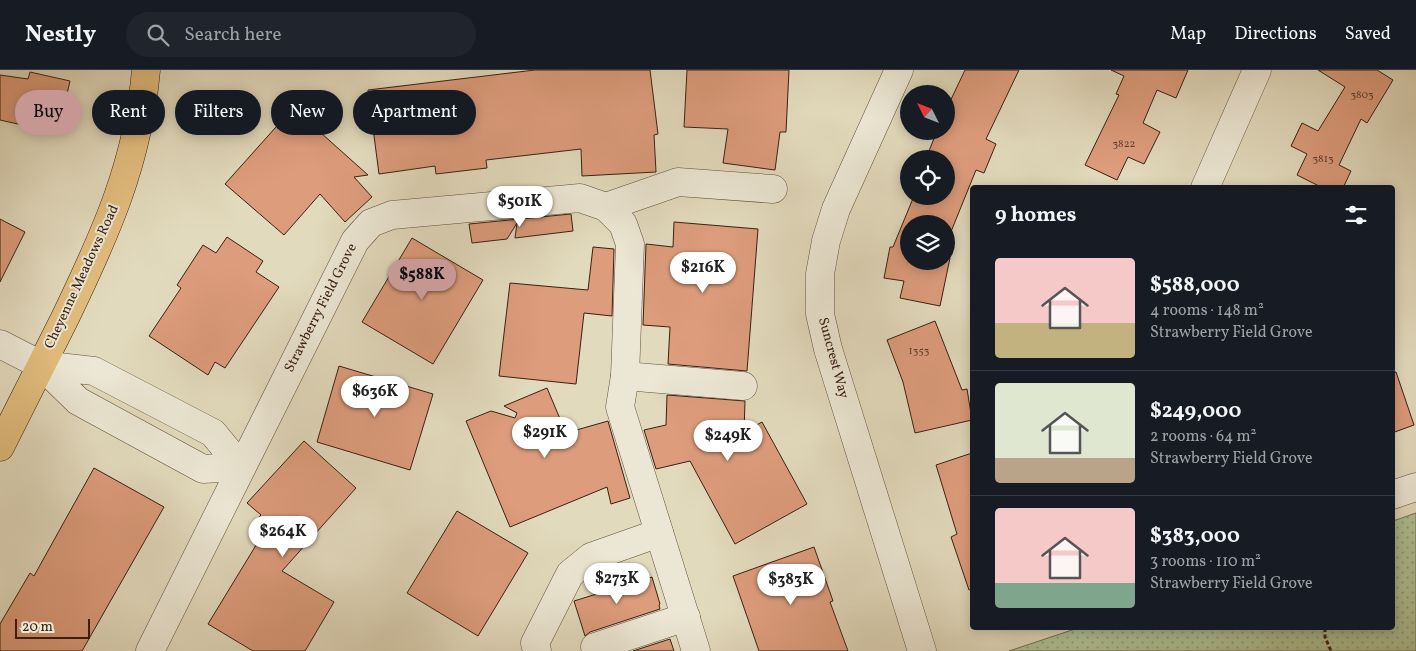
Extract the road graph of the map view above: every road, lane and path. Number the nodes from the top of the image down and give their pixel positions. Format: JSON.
{"nodes":[{"id":1,"x":146,"y":70,"type":"edge"},
{"id":2,"x":899,"y":70,"type":"edge"},
{"id":3,"x":1257,"y":70,"type":"edge"},
{"id":4,"x":1206,"y":185,"type":"edge"},
{"id":5,"x":774,"y":189,"type":"dead end"},
{"id":6,"x":606,"y":207,"type":"junction"},
{"id":7,"x":0,"y":344,"type":"edge"},
{"id":8,"x":42,"y":365,"type":"junction"},
{"id":9,"x":626,"y":376,"type":"junction"},
{"id":10,"x":743,"y":386,"type":"dead end"},
{"id":11,"x":146,"y":398,"type":"junction"},
{"id":12,"x":131,"y":429,"type":"junction"},
{"id":13,"x":0,"y":447,"type":"edge"},
{"id":14,"x":241,"y":467,"type":"junction"},
{"id":15,"x":1416,"y":487,"type":"edge"},
{"id":16,"x":1395,"y":494,"type":"edge"},
{"id":17,"x":659,"y":532,"type":"junction"},
{"id":18,"x":686,"y":617,"type":"junction"},
{"id":19,"x":1324,"y":630,"type":"edge"},
{"id":20,"x":595,"y":647,"type":"dead end"},
{"id":21,"x":150,"y":651,"type":"edge"},
{"id":22,"x":536,"y":651,"type":"edge"},
{"id":23,"x":696,"y":651,"type":"edge"},
{"id":24,"x":922,"y":651,"type":"edge"},
{"id":25,"x":1331,"y":651,"type":"edge"}],
"edges":[{"from":1,"to":8,"type":"main road","name":"Cheyenne Meadows Road"},
{"from":2,"to":24,"type":"street","name":"Suncrest Way"},
{"from":3,"to":4,"type":"street"},
{"from":5,"to":6,"type":"street"},
{"from":6,"to":9,"type":"street","name":"Strawberry Field Grove"},
{"from":6,"to":14,"type":"street","name":"Strawberry Field Grove"},
{"from":7,"to":8,"type":"street"},
{"from":8,"to":11,"type":"street"},
{"from":8,"to":12,"type":"street"},
{"from":8,"to":13,"type":"main road","name":"Cheyenne Meadows Road"},
{"from":9,"to":10,"type":"street"},
{"from":9,"to":17,"type":"street","name":"Strawberry Field Grove"},
{"from":11,"to":12,"type":"street"},
{"from":11,"to":14,"type":"street"},
{"from":12,"to":14,"type":"street"},
{"from":14,"to":21,"type":"street","name":"Strawberry Field Grove"},
{"from":15,"to":16,"type":"street"},
{"from":17,"to":18,"type":"street","name":"Strawberry Field Grove"},
{"from":17,"to":22,"type":"street"},
{"from":18,"to":20,"type":"street"},
{"from":18,"to":23,"type":"street","name":"Strawberry Field Grove"},
{"from":19,"to":25,"type":"path"}]}
